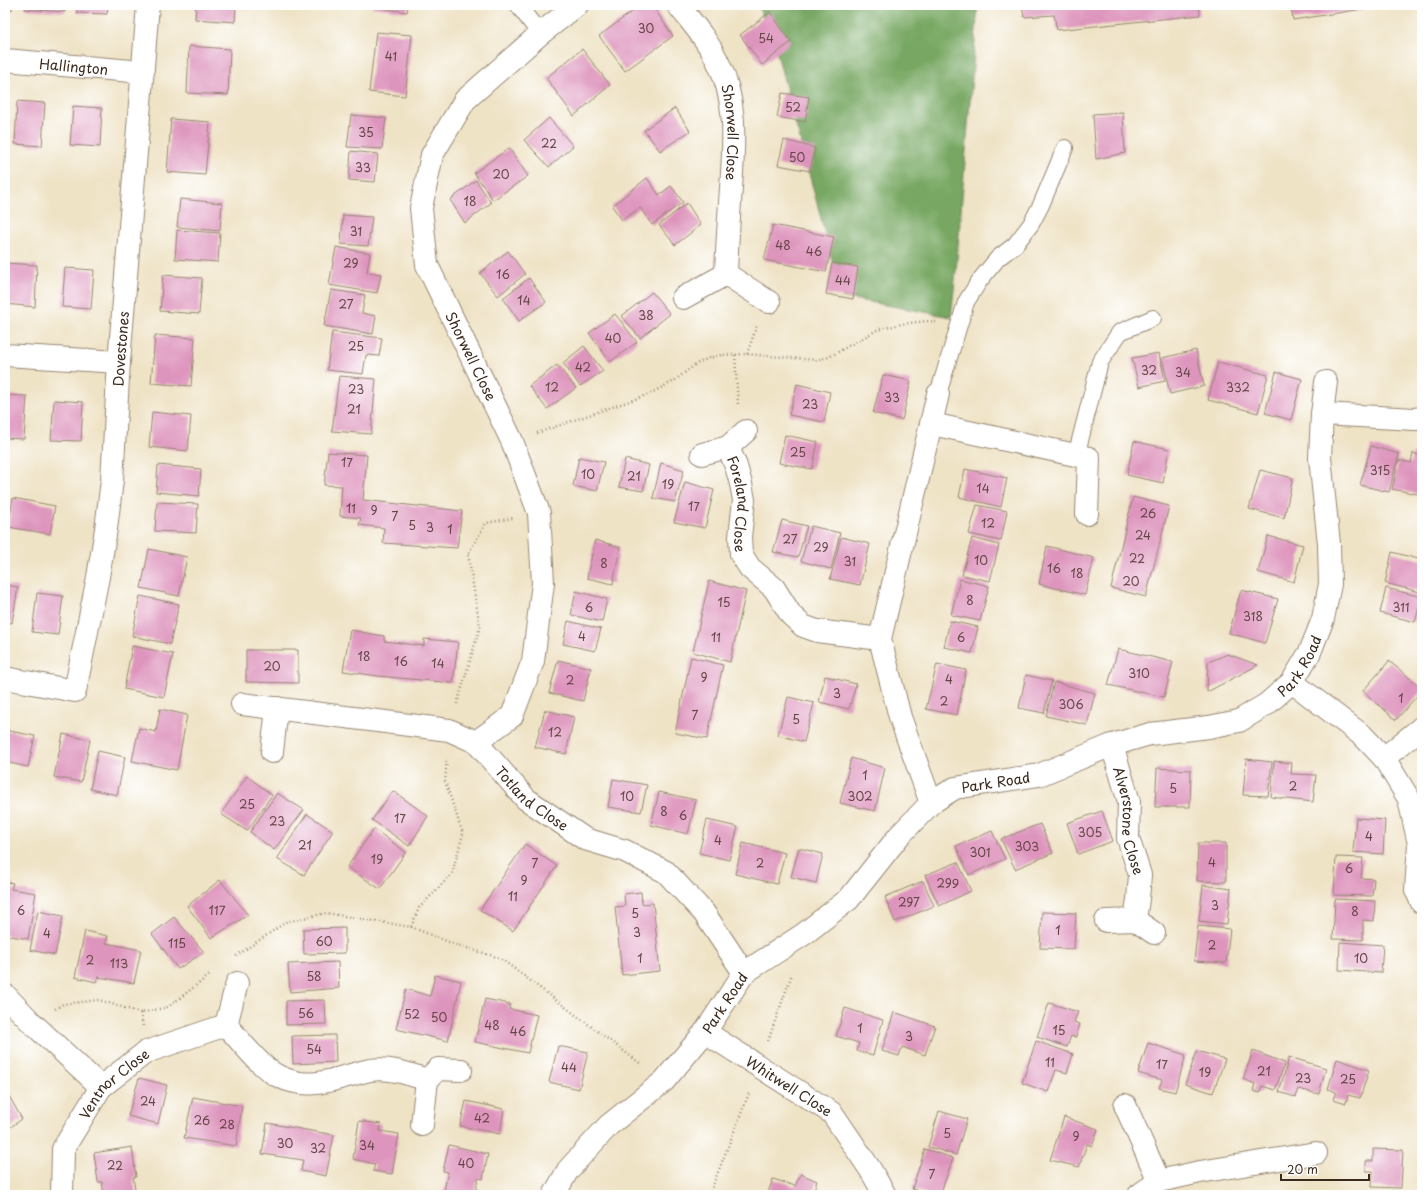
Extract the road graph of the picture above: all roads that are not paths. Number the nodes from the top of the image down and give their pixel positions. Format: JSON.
{"nodes":[{"id":1,"x":148,"y":5,"type":"edge"},
{"id":2,"x":518,"y":5,"type":"edge"},
{"id":3,"x":577,"y":5,"type":"edge"},
{"id":4,"x":678,"y":5,"type":"edge"},
{"id":5,"x":540,"y":34,"type":"junction"},
{"id":6,"x":5,"y":60,"type":"edge"},
{"id":7,"x":143,"y":72,"type":"junction"},
{"id":8,"x":1066,"y":148,"type":"dead end"},
{"id":9,"x":726,"y":274,"type":"junction"},
{"id":10,"x":683,"y":298,"type":"dead end"},
{"id":11,"x":769,"y":302,"type":"dead end"},
{"id":12,"x":1153,"y":318,"type":"dead end"},
{"id":13,"x":5,"y":355,"type":"edge"},
{"id":14,"x":119,"y":362,"type":"junction"},
{"id":15,"x":1326,"y":382,"type":"dead end"},
{"id":16,"x":938,"y":394,"type":"joint"},
{"id":17,"x":1322,"y":414,"type":"junction"},
{"id":18,"x":1422,"y":418,"type":"edge"},
{"id":19,"x":932,"y":424,"type":"junction"},
{"id":20,"x":746,"y":432,"type":"road end"},
{"id":21,"x":728,"y":447,"type":"junction"},
{"id":22,"x":702,"y":454,"type":"dead end"},
{"id":23,"x":1076,"y":456,"type":"junction"},
{"id":24,"x":1087,"y":514,"type":"dead end"},
{"id":25,"x":880,"y":639,"type":"junction"},
{"id":26,"x":5,"y":678,"type":"edge"},
{"id":27,"x":1292,"y":682,"type":"junction"},
{"id":28,"x":242,"y":704,"type":"dead end"},
{"id":29,"x":277,"y":708,"type":"junction"},
{"id":30,"x":1422,"y":727,"type":"edge"},
{"id":31,"x":476,"y":742,"type":"junction"},
{"id":32,"x":1112,"y":745,"type":"junction"},
{"id":33,"x":272,"y":752,"type":"dead end"},
{"id":34,"x":1384,"y":758,"type":"junction"},
{"id":35,"x":931,"y":803,"type":"junction"},
{"id":36,"x":1422,"y":903,"type":"edge"},
{"id":37,"x":1135,"y":920,"type":"junction"},
{"id":38,"x":1106,"y":921,"type":"dead end"},
{"id":39,"x":1154,"y":933,"type":"dead end"},
{"id":40,"x":744,"y":973,"type":"junction"},
{"id":41,"x":237,"y":983,"type":"dead end"},
{"id":42,"x":5,"y":994,"type":"edge"},
{"id":43,"x":226,"y":1024,"type":"junction"},
{"id":44,"x":706,"y":1032,"type":"junction"},
{"id":45,"x":461,"y":1070,"type":"dead end"},
{"id":46,"x":427,"y":1080,"type":"junction"},
{"id":47,"x":101,"y":1087,"type":"junction"},
{"id":48,"x":1125,"y":1105,"type":"dead end"},
{"id":49,"x":422,"y":1126,"type":"dead end"},
{"id":50,"x":1316,"y":1153,"type":"dead end"},
{"id":51,"x":1160,"y":1181,"type":"junction"},
{"id":52,"x":62,"y":1195,"type":"edge"},
{"id":53,"x":554,"y":1195,"type":"edge"},
{"id":54,"x":885,"y":1195,"type":"edge"},
{"id":55,"x":1139,"y":1195,"type":"edge"}],
"edges":[{"from":1,"to":7,"type":"street","name":"Dovestones"},
{"from":2,"to":5,"type":"lane"},
{"from":3,"to":5,"type":"street","name":"Shorwell Close"},
{"from":4,"to":9,"type":"street","name":"Shorwell Close"},
{"from":5,"to":31,"type":"street","name":"Shorwell Close"},
{"from":6,"to":7,"type":"street","name":"Hallington"},
{"from":7,"to":14,"type":"street","name":"Dovestones"},
{"from":8,"to":16,"type":"lane"},
{"from":9,"to":10,"type":"street"},
{"from":9,"to":11,"type":"street"},
{"from":12,"to":23,"type":"lane"},
{"from":13,"to":14,"type":"street"},
{"from":14,"to":26,"type":"street","name":"Dovestones"},
{"from":15,"to":17,"type":"street","name":"Park Road"},
{"from":16,"to":19,"type":"street"},
{"from":17,"to":18,"type":"street"},
{"from":17,"to":27,"type":"street","name":"Park Road"},
{"from":19,"to":23,"type":"street"},
{"from":19,"to":25,"type":"street"},
{"from":20,"to":21,"type":"street","name":"Foreland Close"},
{"from":21,"to":22,"type":"street","name":"Foreland Close"},
{"from":21,"to":25,"type":"street","name":"Foreland Close"},
{"from":23,"to":24,"type":"street"},
{"from":25,"to":35,"type":"street"},
{"from":27,"to":32,"type":"street","name":"Park Road"},
{"from":27,"to":34,"type":"street"},
{"from":28,"to":29,"type":"street","name":"Totland Close"},
{"from":29,"to":31,"type":"street","name":"Totland Close"},
{"from":29,"to":33,"type":"street"},
{"from":30,"to":34,"type":"street"},
{"from":31,"to":40,"type":"street","name":"Totland Close"},
{"from":32,"to":35,"type":"street","name":"Park Road"},
{"from":32,"to":37,"type":"street","name":"Alverstone Close"},
{"from":34,"to":36,"type":"street"},
{"from":35,"to":40,"type":"street","name":"Park Road"},
{"from":37,"to":38,"type":"street"},
{"from":37,"to":39,"type":"street"},
{"from":40,"to":44,"type":"street","name":"Park Road"},
{"from":41,"to":43,"type":"street"},
{"from":42,"to":47,"type":"street"},
{"from":43,"to":46,"type":"street"},
{"from":43,"to":47,"type":"street","name":"Ventnor Close"},
{"from":44,"to":53,"type":"street","name":"Park Road"},
{"from":44,"to":54,"type":"street","name":"Whitwell Close"},
{"from":45,"to":46,"type":"street"},
{"from":46,"to":49,"type":"street"},
{"from":47,"to":52,"type":"street","name":"Ventnor Close"},
{"from":48,"to":51,"type":"street"},
{"from":50,"to":51,"type":"street"},
{"from":51,"to":55,"type":"street"}]}
